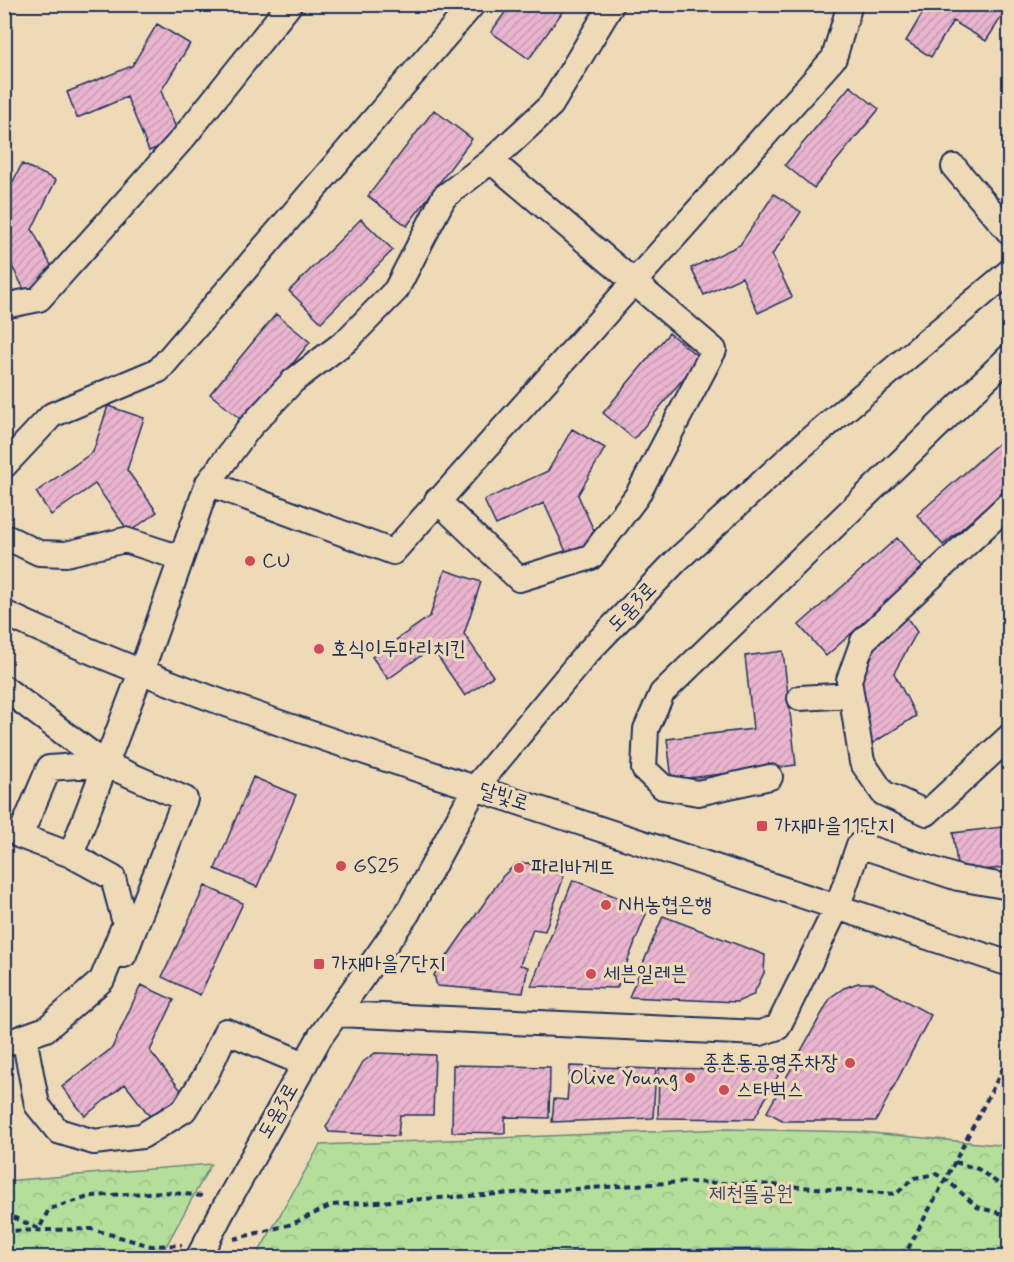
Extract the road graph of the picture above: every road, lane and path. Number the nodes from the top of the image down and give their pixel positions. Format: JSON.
{"nodes":[{"id":1,"x":290,"y":4,"type":"edge"},
{"id":2,"x":473,"y":4,"type":"edge"},
{"id":3,"x":612,"y":4,"type":"edge"},
{"id":4,"x":850,"y":4,"type":"edge"},
{"id":5,"x":492,"y":161,"type":"junction"},
{"id":6,"x":954,"y":168,"type":"dead end"},
{"id":7,"x":1010,"y":233,"type":"edge"},
{"id":8,"x":1010,"y":271,"type":"edge"},
{"id":9,"x":633,"y":281,"type":"junction"},
{"id":10,"x":4,"y":306,"type":"edge"},
{"id":11,"x":1010,"y":356,"type":"edge"},
{"id":12,"x":4,"y":466,"type":"edge"},
{"id":13,"x":208,"y":483,"type":"junction"},
{"id":14,"x":437,"y":500,"type":"junction"},
{"id":15,"x":1010,"y":503,"type":"edge"},
{"id":16,"x":4,"y":536,"type":"edge"},
{"id":17,"x":181,"y":558,"type":"junction"},
{"id":18,"x":4,"y":613,"type":"edge"},
{"id":19,"x":141,"y":672,"type":"junction"},
{"id":20,"x":4,"y":688,"type":"edge"},
{"id":21,"x":852,"y":695,"type":"junction"},
{"id":22,"x":800,"y":698,"type":"dead end"},
{"id":23,"x":1010,"y":736,"type":"edge"},
{"id":24,"x":105,"y":764,"type":"junction"},
{"id":25,"x":770,"y":777,"type":"dead end"},
{"id":26,"x":475,"y":788,"type":"junction"},
{"id":27,"x":70,"y":855,"type":"junction"},
{"id":28,"x":1010,"y":887,"type":"edge"},
{"id":29,"x":838,"y":905,"type":"junction"},
{"id":30,"x":115,"y":949,"type":"junction"},
{"id":31,"x":1010,"y":964,"type":"edge"},
{"id":32,"x":337,"y":1014,"type":"junction"},
{"id":33,"x":14,"y":1040,"type":"edge"},
{"id":34,"x":1010,"y":1055,"type":"edge"},
{"id":35,"x":305,"y":1064,"type":"junction"},
{"id":36,"x":953,"y":1165,"type":"junction"},
{"id":37,"x":1010,"y":1192,"type":"edge"},
{"id":38,"x":202,"y":1196,"type":"dead end"},
{"id":39,"x":4,"y":1213,"type":"edge"},
{"id":40,"x":1010,"y":1216,"type":"edge"},
{"id":41,"x":39,"y":1229,"type":"junction"},
{"id":42,"x":4,"y":1232,"type":"edge"},
{"id":43,"x":230,"y":1240,"type":"dead end"},
{"id":44,"x":192,"y":1251,"type":"edge"},
{"id":45,"x":903,"y":1257,"type":"edge"}],
"edges":[{"from":1,"to":10,"type":"street"},
{"from":2,"to":12,"type":"street"},
{"from":3,"to":5,"type":"street"},
{"from":4,"to":9,"type":"street"},
{"from":5,"to":9,"type":"street"},
{"from":5,"to":13,"type":"street"},
{"from":6,"to":7,"type":"street"},
{"from":8,"to":26,"type":"street","name":"도움3로"},
{"from":9,"to":14,"type":"street"},
{"from":9,"to":14,"type":"street"},
{"from":11,"to":25,"type":"street"},
{"from":13,"to":14,"type":"street"},
{"from":13,"to":17,"type":"street"},
{"from":15,"to":21,"type":"street"},
{"from":16,"to":17,"type":"street"},
{"from":17,"to":19,"type":"street"},
{"from":18,"to":19,"type":"street","name":"달빛로"},
{"from":19,"to":24,"type":"street"},
{"from":19,"to":26,"type":"street","name":"달빛로"},
{"from":20,"to":24,"type":"street"},
{"from":21,"to":22,"type":"street"},
{"from":21,"to":23,"type":"street"},
{"from":24,"to":27,"type":"street"},
{"from":24,"to":27,"type":"street"},
{"from":24,"to":30,"type":"street"},
{"from":26,"to":29,"type":"street","name":"달빛로"},
{"from":26,"to":32,"type":"street","name":"도움3로"},
{"from":27,"to":30,"type":"street"},
{"from":28,"to":29,"type":"street"},
{"from":29,"to":31,"type":"street","name":"달빛로"},
{"from":29,"to":32,"type":"street"},
{"from":30,"to":33,"type":"street"},
{"from":32,"to":35,"type":"street","name":"도움3로"},
{"from":33,"to":35,"type":"street"},
{"from":34,"to":36,"type":"path"},
{"from":35,"to":44,"type":"street","name":"도움3로","bridge":true},
{"from":36,"to":37,"type":"path"},
{"from":36,"to":45,"type":"path","bridge":true},
{"from":38,"to":41,"type":"path"},
{"from":39,"to":41,"type":"path"},
{"from":40,"to":43,"type":"path"},
{"from":41,"to":42,"type":"path"},
{"from":41,"to":44,"type":"path"}]}
